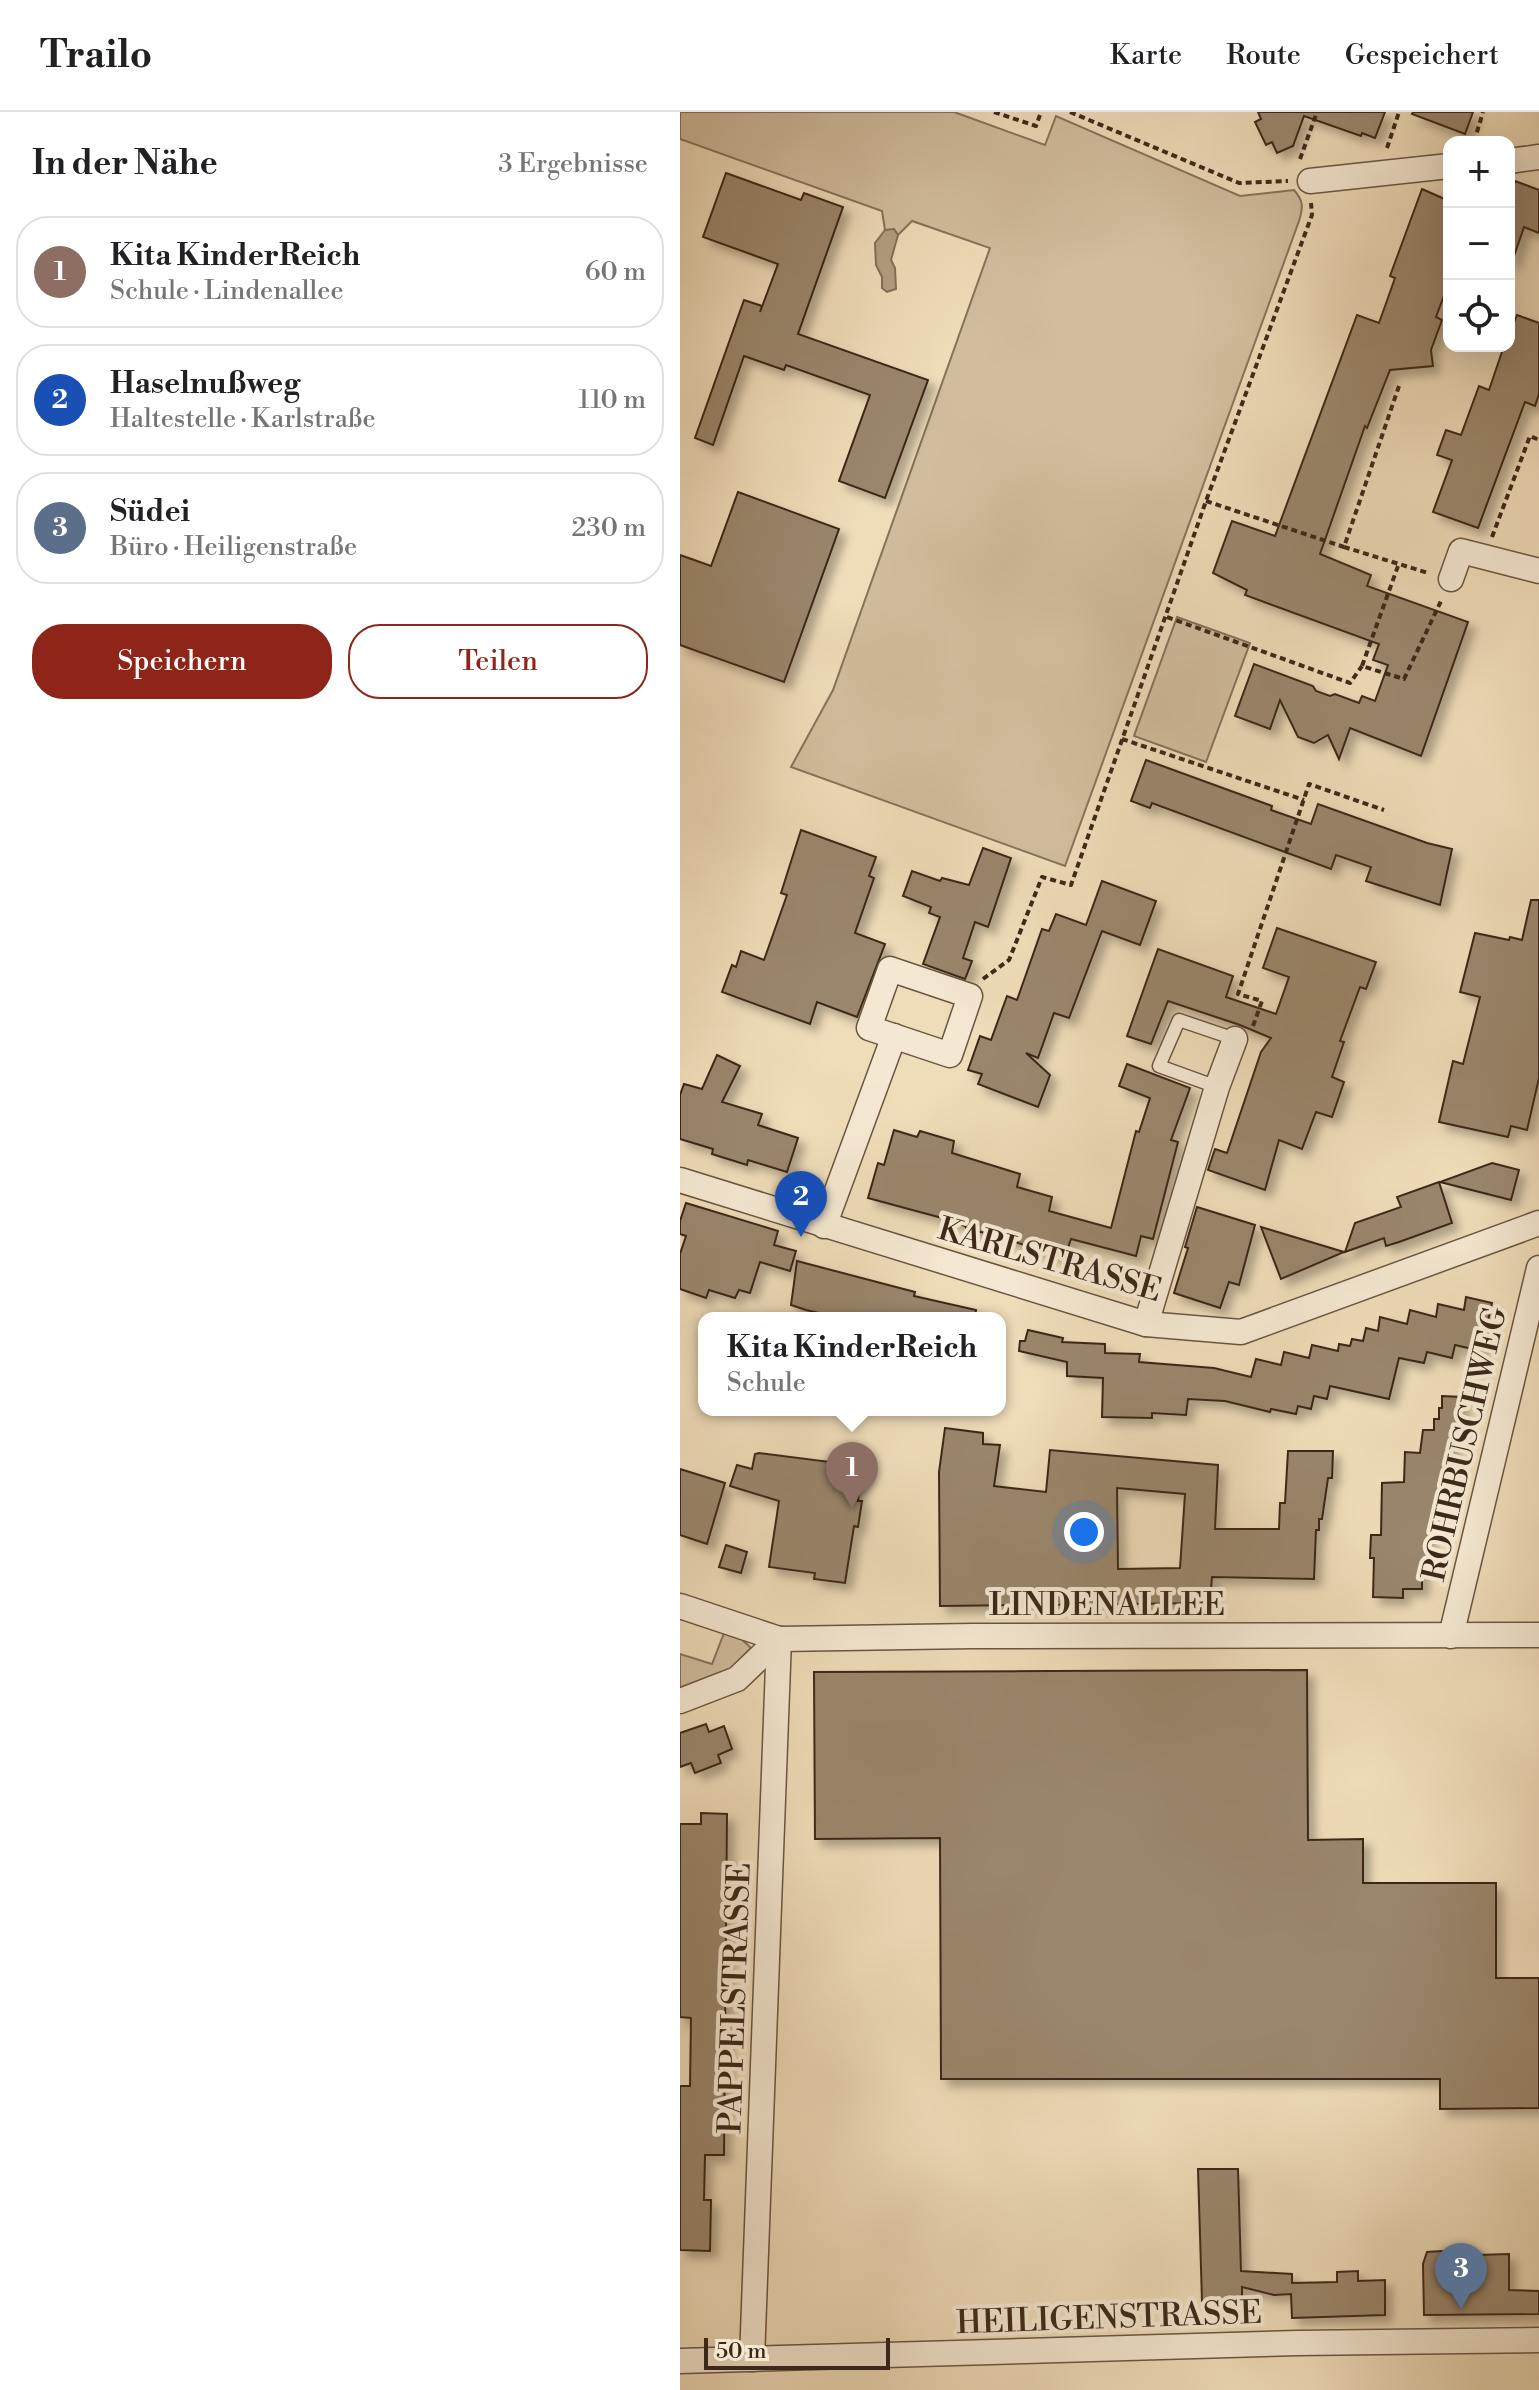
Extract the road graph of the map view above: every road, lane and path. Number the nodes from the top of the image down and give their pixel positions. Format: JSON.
{"nodes":[{"id":1,"x":994,"y":112,"type":"edge"},
{"id":2,"x":1041,"y":112,"type":"edge"},
{"id":3,"x":1070,"y":112,"type":"edge"},
{"id":4,"x":1317,"y":112,"type":"edge"},
{"id":5,"x":1399,"y":112,"type":"edge"},
{"id":6,"x":1483,"y":112,"type":"edge"},
{"id":7,"x":1083,"y":114,"type":"edge"},
{"id":8,"x":1476,"y":136,"type":"edge"},
{"id":9,"x":1539,"y":157,"type":"edge"},
{"id":10,"x":1515,"y":160,"type":"edge"},
{"id":11,"x":1443,"y":167,"type":"edge"},
{"id":12,"x":1379,"y":172,"type":"junction"},
{"id":13,"x":1302,"y":181,"type":"junction"},
{"id":14,"x":1399,"y":386,"type":"dead end"},
{"id":15,"x":1539,"y":440,"type":"edge"},
{"id":16,"x":1206,"y":501,"type":"junction"},
{"id":17,"x":1344,"y":547,"type":"junction"},
{"id":18,"x":1484,"y":558,"type":"junction"},
{"id":19,"x":1398,"y":566,"type":"junction"},
{"id":20,"x":1539,"y":571,"type":"edge"},
{"id":21,"x":1451,"y":579,"type":"junction"},
{"id":22,"x":1167,"y":617,"type":"junction"},
{"id":23,"x":1362,"y":666,"type":"junction"},
{"id":24,"x":1122,"y":739,"type":"junction"},
{"id":25,"x":1304,"y":800,"type":"junction"},
{"id":26,"x":1384,"y":810,"type":"dead end"},
{"id":27,"x":970,"y":996,"type":"junction"},
{"id":28,"x":894,"y":1036,"type":"junction"},
{"id":29,"x":1235,"y":1039,"type":"junction"},
{"id":30,"x":1217,"y":1087,"type":"junction"},
{"id":31,"x":680,"y":1180,"type":"edge"},
{"id":32,"x":1539,"y":1223,"type":"edge"},
{"id":33,"x":824,"y":1226,"type":"junction"},
{"id":34,"x":1539,"y":1268,"type":"edge"},
{"id":35,"x":1146,"y":1324,"type":"junction"},
{"id":36,"x":680,"y":1606,"type":"edge"},
{"id":37,"x":1539,"y":1635,"type":"edge"},
{"id":38,"x":1451,"y":1636,"type":"junction"},
{"id":39,"x":779,"y":1639,"type":"junction"},
{"id":40,"x":680,"y":1701,"type":"edge"},
{"id":41,"x":1539,"y":2340,"type":"edge"},
{"id":42,"x":752,"y":2359,"type":"junction"},
{"id":43,"x":680,"y":2361,"type":"edge"}],
"edges":[{"from":1,"to":2,"type":"path"},
{"from":3,"to":7,"type":"path"},
{"from":4,"to":13,"type":"path"},
{"from":5,"to":12,"type":"path"},
{"from":6,"to":8,"type":"path"},
{"from":7,"to":13,"type":"path"},
{"from":9,"to":10,"type":"street"},
{"from":11,"to":12,"type":"street"},
{"from":12,"to":13,"type":"street"},
{"from":13,"to":16,"type":"path"},
{"from":14,"to":17,"type":"path"},
{"from":15,"to":18,"type":"path"},
{"from":16,"to":17,"type":"path"},
{"from":16,"to":22,"type":"path"},
{"from":17,"to":19,"type":"path"},
{"from":18,"to":20,"type":"street"},
{"from":18,"to":21,"type":"street"},
{"from":19,"to":21,"type":"path"},
{"from":19,"to":23,"type":"path"},
{"from":21,"to":23,"type":"path"},
{"from":22,"to":23,"type":"path"},
{"from":22,"to":24,"type":"path"},
{"from":24,"to":25,"type":"path"},
{"from":24,"to":27,"type":"path"},
{"from":25,"to":26,"type":"path"},
{"from":25,"to":29,"type":"path"},
{"from":27,"to":28,"type":"street"},
{"from":27,"to":28,"type":"street"},
{"from":28,"to":33,"type":"street"},
{"from":29,"to":30,"type":"street"},
{"from":29,"to":30,"type":"lane"},
{"from":30,"to":35,"type":"street"},
{"from":31,"to":33,"type":"street","name":"KARLSTRASSE"},
{"from":32,"to":35,"type":"street","name":"KARLSTRASSE"},
{"from":33,"to":35,"type":"street","name":"KARLSTRASSE"},
{"from":34,"to":38,"type":"street","name":"ROHRBUSCHWEG"},
{"from":36,"to":39,"type":"street","name":"LINDENALLEE"},
{"from":37,"to":38,"type":"street","name":"LINDENALLEE"},
{"from":38,"to":39,"type":"street","name":"LINDENALLEE"},
{"from":39,"to":40,"type":"street"},
{"from":39,"to":42,"type":"street","name":"PAPPELSTRASSE"},
{"from":41,"to":42,"type":"street","name":"HEILIGENSTRASSE"},
{"from":42,"to":43,"type":"street","name":"HEILIGENSTRASSE"}]}
